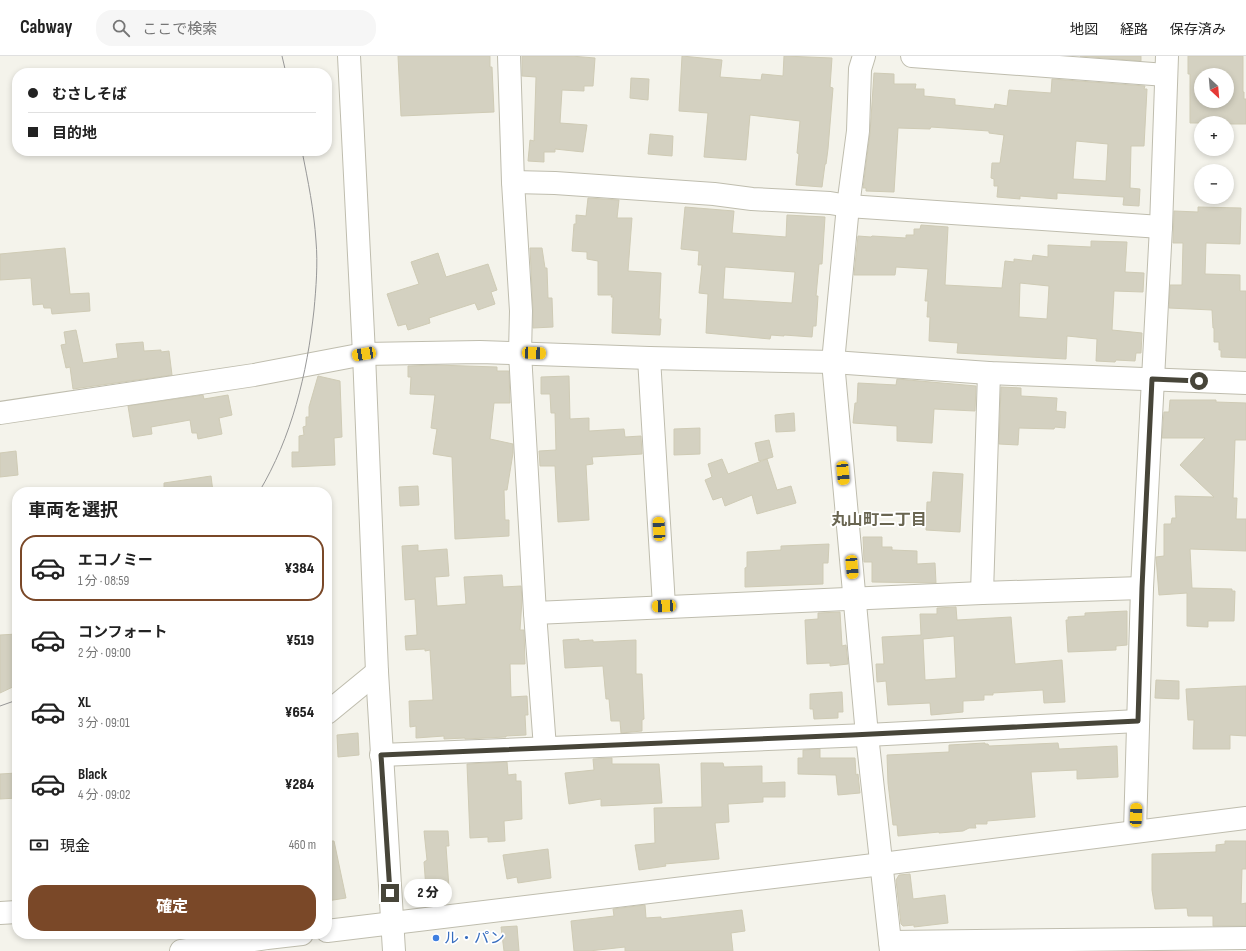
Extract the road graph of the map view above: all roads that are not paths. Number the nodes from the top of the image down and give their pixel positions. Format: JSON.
{"nodes":[{"id":1,"x":349,"y":56,"type":"edge"},
{"id":2,"x":509,"y":56,"type":"edge"},
{"id":3,"x":864,"y":56,"type":"edge"},
{"id":4,"x":912,"y":56,"type":"edge"},
{"id":5,"x":1166,"y":65,"type":"edge"},
{"id":6,"x":513,"y":182,"type":"junction"},
{"id":7,"x":848,"y":206,"type":"junction"},
{"id":8,"x":1161,"y":227,"type":"junction"},
{"id":9,"x":520,"y":353,"type":"junction"},
{"id":10,"x":364,"y":354,"type":"junction"},
{"id":11,"x":649,"y":358,"type":"junction"},
{"id":12,"x":833,"y":362,"type":"junction"},
{"id":13,"x":989,"y":373,"type":"junction"},
{"id":14,"x":1152,"y":379,"type":"junction"},
{"id":15,"x":1246,"y":383,"type":"edge"},
{"id":16,"x":0,"y":413,"type":"edge"},
{"id":17,"x":1142,"y":588,"type":"junction"},
{"id":18,"x":982,"y":593,"type":"junction"},
{"id":19,"x":855,"y":599,"type":"junction"},
{"id":20,"x":664,"y":606,"type":"junction"},
{"id":21,"x":535,"y":613,"type":"junction"},
{"id":22,"x":377,"y":672,"type":"junction"},
{"id":23,"x":332,"y":709,"type":"edge"},
{"id":24,"x":1138,"y":721,"type":"junction"},
{"id":25,"x":867,"y":734,"type":"junction"},
{"id":26,"x":545,"y":748,"type":"junction"},
{"id":27,"x":381,"y":755,"type":"junction"},
{"id":28,"x":1246,"y":818,"type":"edge"},
{"id":29,"x":1135,"y":831,"type":"junction"},
{"id":30,"x":882,"y":864,"type":"junction"},
{"id":31,"x":12,"y":912,"type":"edge"},
{"id":32,"x":0,"y":913,"type":"edge"},
{"id":33,"x":392,"y":924,"type":"junction"},
{"id":34,"x":332,"y":930,"type":"edge"},
{"id":35,"x":1246,"y":938,"type":"edge"},
{"id":36,"x":250,"y":939,"type":"edge"},
{"id":37,"x":891,"y":946,"type":"edge"},
{"id":38,"x":182,"y":951,"type":"edge"},
{"id":39,"x":394,"y":951,"type":"edge"}],
"edges":[{"from":1,"to":10,"type":"street"},
{"from":2,"to":6,"type":"street"},
{"from":3,"to":7,"type":"street"},
{"from":4,"to":5,"type":"street"},
{"from":5,"to":8,"type":"street"},
{"from":6,"to":7,"type":"street"},
{"from":6,"to":9,"type":"street"},
{"from":7,"to":8,"type":"street"},
{"from":7,"to":12,"type":"street"},
{"from":8,"to":14,"type":"street"},
{"from":9,"to":10,"type":"street"},
{"from":9,"to":11,"type":"street"},
{"from":9,"to":21,"type":"street"},
{"from":10,"to":16,"type":"street"},
{"from":10,"to":22,"type":"street"},
{"from":11,"to":12,"type":"street"},
{"from":11,"to":20,"type":"street"},
{"from":12,"to":13,"type":"street"},
{"from":12,"to":19,"type":"street"},
{"from":13,"to":14,"type":"street"},
{"from":13,"to":18,"type":"street"},
{"from":14,"to":15,"type":"street"},
{"from":14,"to":17,"type":"street"},
{"from":17,"to":18,"type":"street"},
{"from":17,"to":24,"type":"street"},
{"from":18,"to":19,"type":"street"},
{"from":19,"to":20,"type":"street"},
{"from":19,"to":25,"type":"street"},
{"from":20,"to":21,"type":"street"},
{"from":21,"to":26,"type":"street"},
{"from":22,"to":23,"type":"street"},
{"from":22,"to":27,"type":"street"},
{"from":24,"to":25,"type":"street"},
{"from":24,"to":29,"type":"street"},
{"from":25,"to":26,"type":"street"},
{"from":25,"to":30,"type":"street"},
{"from":26,"to":27,"type":"street"},
{"from":27,"to":33,"type":"street"},
{"from":28,"to":29,"type":"street"},
{"from":29,"to":30,"type":"street"},
{"from":30,"to":33,"type":"street"},
{"from":30,"to":37,"type":"street"},
{"from":31,"to":32,"type":"street"},
{"from":33,"to":34,"type":"street"},
{"from":33,"to":39,"type":"street"},
{"from":35,"to":37,"type":"street"},
{"from":36,"to":38,"type":"street"}]}
